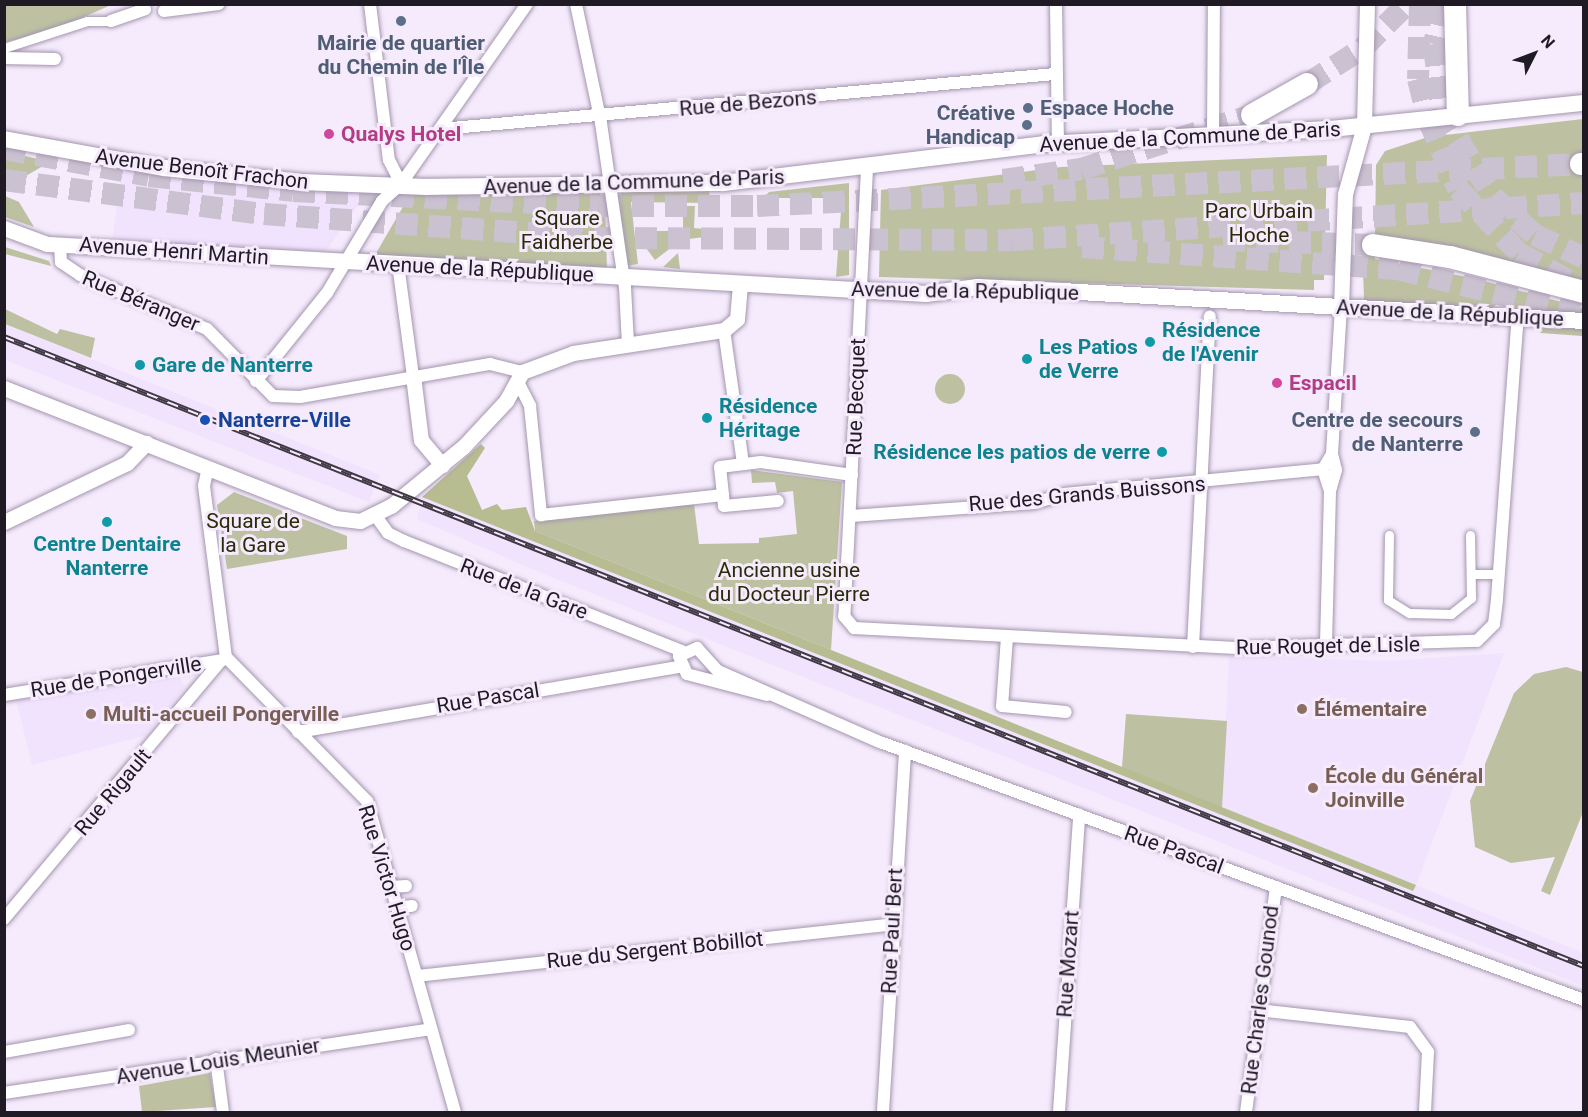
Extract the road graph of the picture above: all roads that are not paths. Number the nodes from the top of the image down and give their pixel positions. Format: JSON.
{"nodes":[{"id":1,"x":219,"y":4,"type":"edge"},
{"id":2,"x":370,"y":4,"type":"edge"},
{"id":3,"x":527,"y":4,"type":"edge"},
{"id":4,"x":576,"y":4,"type":"edge"},
{"id":5,"x":1056,"y":4,"type":"edge"},
{"id":6,"x":1214,"y":4,"type":"edge"},
{"id":7,"x":1367,"y":4,"type":"edge"},
{"id":8,"x":1455,"y":4,"type":"edge"},
{"id":9,"x":145,"y":7,"type":"edge"},
{"id":10,"x":165,"y":8,"type":"edge"},
{"id":11,"x":111,"y":21,"type":"joint"},
{"id":12,"x":4,"y":48,"type":"edge"},
{"id":13,"x":4,"y":58,"type":"edge"},
{"id":14,"x":55,"y":59,"type":"dead end"},
{"id":15,"x":1055,"y":74,"type":"junction"},
{"id":16,"x":1307,"y":84,"type":"tunnel mouth"},
{"id":17,"x":1584,"y":103,"type":"edge"},
{"id":18,"x":1252,"y":115,"type":"tunnel mouth"},
{"id":19,"x":1458,"y":115,"type":"junction"},
{"id":20,"x":600,"y":116,"type":"junction"},
{"id":21,"x":1364,"y":126,"type":"junction"},
{"id":22,"x":441,"y":129,"type":"junction"},
{"id":23,"x":1213,"y":135,"type":"junction"},
{"id":24,"x":4,"y":139,"type":"edge"},
{"id":25,"x":1058,"y":143,"type":"junction"},
{"id":26,"x":867,"y":169,"type":"junction"},
{"id":27,"x":609,"y":183,"type":"junction"},
{"id":28,"x":401,"y":184,"type":"junction"},
{"id":29,"x":4,"y":228,"type":"edge"},
{"id":30,"x":60,"y":244,"type":"junction"},
{"id":31,"x":1373,"y":245,"type":"tunnel mouth"},
{"id":32,"x":347,"y":261,"type":"junction"},
{"id":33,"x":398,"y":264,"type":"junction"},
{"id":34,"x":622,"y":277,"type":"junction"},
{"id":35,"x":740,"y":283,"type":"junction"},
{"id":36,"x":860,"y":290,"type":"junction"},
{"id":37,"x":1584,"y":292,"type":"edge"},
{"id":38,"x":1341,"y":307,"type":"junction"},
{"id":39,"x":1210,"y":316,"type":"dead end"},
{"id":40,"x":1518,"y":316,"type":"junction"},
{"id":41,"x":1584,"y":321,"type":"edge"},
{"id":42,"x":724,"y":330,"type":"junction"},
{"id":43,"x":628,"y":344,"type":"junction"},
{"id":44,"x":413,"y":376,"type":"junction"},
{"id":45,"x":520,"y":377,"type":"junction"},
{"id":46,"x":256,"y":381,"type":"junction"},
{"id":47,"x":4,"y":388,"type":"edge"},
{"id":48,"x":146,"y":443,"type":"junction"},
{"id":49,"x":1332,"y":454,"type":"junction"},
{"id":50,"x":743,"y":464,"type":"junction"},
{"id":51,"x":442,"y":465,"type":"junction"},
{"id":52,"x":208,"y":467,"type":"junction"},
{"id":53,"x":1323,"y":469,"type":"junction"},
{"id":54,"x":852,"y":475,"type":"junction"},
{"id":55,"x":1203,"y":484,"type":"junction"},
{"id":56,"x":1330,"y":491,"type":"junction"},
{"id":57,"x":723,"y":495,"type":"junction"},
{"id":58,"x":778,"y":501,"type":"dead end"},
{"id":59,"x":375,"y":515,"type":"junction"},
{"id":60,"x":851,"y":516,"type":"junction"},
{"id":61,"x":4,"y":522,"type":"edge"},
{"id":62,"x":1389,"y":535,"type":"dead end"},
{"id":63,"x":1470,"y":535,"type":"dead end"},
{"id":64,"x":1471,"y":574,"type":"junction"},
{"id":65,"x":1499,"y":574,"type":"junction"},
{"id":66,"x":848,"y":625,"type":"joint"},
{"id":67,"x":1007,"y":637,"type":"junction"},
{"id":68,"x":1326,"y":644,"type":"junction"},
{"id":69,"x":1193,"y":647,"type":"junction"},
{"id":70,"x":682,"y":651,"type":"junction"},
{"id":71,"x":223,"y":660,"type":"junction"},
{"id":72,"x":705,"y":660,"type":"junction"},
{"id":73,"x":680,"y":668,"type":"junction"},
{"id":74,"x":696,"y":674,"type":"junction"},
{"id":75,"x":4,"y":695,"type":"edge"},
{"id":76,"x":767,"y":696,"type":"junction"},
{"id":77,"x":1066,"y":712,"type":"dead end"},
{"id":78,"x":298,"y":732,"type":"junction"},
{"id":79,"x":905,"y":751,"type":"junction"},
{"id":80,"x":1078,"y":815,"type":"junction"},
{"id":81,"x":406,"y":886,"type":"dead end"},
{"id":82,"x":391,"y":887,"type":"junction"},
{"id":83,"x":1276,"y":887,"type":"junction"},
{"id":84,"x":412,"y":906,"type":"dead end"},
{"id":85,"x":397,"y":908,"type":"junction"},
{"id":86,"x":4,"y":920,"type":"edge"},
{"id":87,"x":892,"y":924,"type":"junction"},
{"id":88,"x":417,"y":976,"type":"junction"},
{"id":89,"x":1584,"y":1000,"type":"edge"},
{"id":90,"x":1258,"y":1010,"type":"junction"},
{"id":91,"x":431,"y":1029,"type":"junction"},
{"id":92,"x":129,"y":1030,"type":"dead end"},
{"id":93,"x":4,"y":1052,"type":"edge"},
{"id":94,"x":216,"y":1059,"type":"junction"},
{"id":95,"x":4,"y":1093,"type":"edge"},
{"id":96,"x":223,"y":1113,"type":"edge"},
{"id":97,"x":455,"y":1113,"type":"edge"},
{"id":98,"x":883,"y":1113,"type":"edge"},
{"id":99,"x":1059,"y":1113,"type":"edge"},
{"id":100,"x":1246,"y":1113,"type":"edge"},
{"id":101,"x":1425,"y":1113,"type":"edge"}],
"edges":[{"from":1,"to":10,"type":"street"},
{"from":2,"to":28,"type":"street"},
{"from":3,"to":22,"type":"street"},
{"from":4,"to":20,"type":"street"},
{"from":5,"to":15,"type":"street"},
{"from":6,"to":23,"type":"street"},
{"from":7,"to":21,"type":"street"},
{"from":8,"to":19,"type":"highway"},
{"from":9,"to":10,"type":"street"},
{"from":9,"to":11,"type":"street"},
{"from":11,"to":12,"type":"street"},
{"from":13,"to":14,"type":"street"},
{"from":15,"to":20,"type":"street","name":"Rue de Bezons"},
{"from":15,"to":25,"type":"street"},
{"from":16,"to":18,"type":"highway"},
{"from":17,"to":19,"type":"main road","name":"Avenue de la Commune de Paris"},
{"from":19,"to":21,"type":"main road","name":"Avenue de la Commune de Paris"},
{"from":20,"to":22,"type":"street","name":"Rue de Bezons"},
{"from":20,"to":27,"type":"street"},
{"from":21,"to":23,"type":"main road","name":"Avenue de la Commune de Paris"},
{"from":21,"to":38,"type":"street"},
{"from":22,"to":28,"type":"street"},
{"from":23,"to":25,"type":"main road","name":"Avenue de la Commune de Paris"},
{"from":24,"to":28,"type":"main road","name":"Avenue Benoît Frachon"},
{"from":25,"to":26,"type":"main road","name":"Avenue de la Commune de Paris"},
{"from":26,"to":27,"type":"main road","name":"Avenue de la Commune de Paris"},
{"from":26,"to":36,"type":"street","name":"Rue Becquet"},
{"from":27,"to":28,"type":"main road","name":"Avenue de la Commune de Paris"},
{"from":27,"to":34,"type":"street"},
{"from":28,"to":32,"type":"street"},
{"from":29,"to":30,"type":"street","name":"Avenue Henri Martin"},
{"from":30,"to":32,"type":"street","name":"Avenue Henri Martin"},
{"from":30,"to":46,"type":"street","name":"Rue Béranger"},
{"from":31,"to":37,"type":"highway"},
{"from":32,"to":33,"type":"main road","name":"Avenue de la République"},
{"from":32,"to":46,"type":"street"},
{"from":33,"to":34,"type":"main road","name":"Avenue de la République"},
{"from":33,"to":44,"type":"street"},
{"from":34,"to":35,"type":"main road","name":"Avenue de la République"},
{"from":34,"to":43,"type":"street"},
{"from":35,"to":36,"type":"main road","name":"Avenue de la République"},
{"from":35,"to":42,"type":"street"},
{"from":36,"to":38,"type":"main road","name":"Avenue de la République"},
{"from":36,"to":54,"type":"street","name":"Rue Becquet"},
{"from":38,"to":40,"type":"main road","name":"Avenue de la République"},
{"from":38,"to":49,"type":"street"},
{"from":39,"to":55,"type":"street"},
{"from":40,"to":41,"type":"main road","name":"Avenue de la République"},
{"from":40,"to":65,"type":"street","name":"Rue Rouget de Lisle"},
{"from":42,"to":43,"type":"street"},
{"from":42,"to":50,"type":"street"},
{"from":43,"to":45,"type":"street"},
{"from":44,"to":45,"type":"street"},
{"from":44,"to":46,"type":"street"},
{"from":44,"to":51,"type":"street"},
{"from":45,"to":51,"type":"street"},
{"from":45,"to":57,"type":"street"},
{"from":47,"to":48,"type":"street"},
{"from":48,"to":52,"type":"street"},
{"from":48,"to":61,"type":"street"},
{"from":49,"to":53,"type":"street"},
{"from":49,"to":56,"type":"street"},
{"from":50,"to":54,"type":"street"},
{"from":50,"to":57,"type":"street"},
{"from":51,"to":59,"type":"street"},
{"from":52,"to":59,"type":"street"},
{"from":52,"to":71,"type":"street"},
{"from":53,"to":55,"type":"street","name":"Rue des Grands Buissons"},
{"from":53,"to":56,"type":"street"},
{"from":54,"to":60,"type":"street","name":"Rue Becquet"},
{"from":55,"to":60,"type":"street","name":"Rue des Grands Buissons"},
{"from":55,"to":69,"type":"street"},
{"from":56,"to":68,"type":"street"},
{"from":57,"to":58,"type":"street"},
{"from":59,"to":70,"type":"street","name":"Rue de la Gare"},
{"from":60,"to":66,"type":"street","name":"Rue Becquet"},
{"from":62,"to":64,"type":"street"},
{"from":63,"to":64,"type":"street"},
{"from":64,"to":65,"type":"street"},
{"from":65,"to":68,"type":"street","name":"Rue Rouget de Lisle"},
{"from":66,"to":67,"type":"street","name":"Rue Rouget de Lisle"},
{"from":67,"to":69,"type":"street","name":"Rue Rouget de Lisle"},
{"from":67,"to":77,"type":"street"},
{"from":68,"to":69,"type":"street","name":"Rue Rouget de Lisle"},
{"from":70,"to":72,"type":"street","name":"Rue Pascal"},
{"from":70,"to":73,"type":"street"},
{"from":71,"to":75,"type":"street","name":"Rue de Pongerville"},
{"from":71,"to":78,"type":"street","name":"Rue Victor Hugo"},
{"from":71,"to":86,"type":"street","name":"Rue Rigault"},
{"from":72,"to":74,"type":"street"},
{"from":72,"to":76,"type":"street","name":"Rue Pascal"},
{"from":73,"to":74,"type":"street","name":"Rue Pascal"},
{"from":73,"to":78,"type":"street","name":"Rue Pascal"},
{"from":74,"to":76,"type":"street","name":"Rue Pascal"},
{"from":76,"to":79,"type":"street","name":"Rue Pascal"},
{"from":78,"to":82,"type":"street","name":"Rue Victor Hugo"},
{"from":79,"to":80,"type":"street","name":"Rue Pascal"},
{"from":79,"to":87,"type":"street","name":"Rue Paul Bert"},
{"from":80,"to":83,"type":"street","name":"Rue Pascal"},
{"from":80,"to":99,"type":"street","name":"Rue Mozart"},
{"from":81,"to":82,"type":"street"},
{"from":82,"to":85,"type":"street","name":"Rue Victor Hugo"},
{"from":83,"to":89,"type":"street","name":"Rue Pascal"},
{"from":83,"to":90,"type":"street","name":"Rue Charles Gounod"},
{"from":84,"to":85,"type":"street"},
{"from":85,"to":88,"type":"street","name":"Rue Victor Hugo"},
{"from":87,"to":88,"type":"street","name":"Rue du Sergent Bobillot"},
{"from":87,"to":98,"type":"street","name":"Rue Paul Bert"},
{"from":88,"to":91,"type":"street","name":"Rue Victor Hugo"},
{"from":90,"to":100,"type":"street","name":"Rue Charles Gounod"},
{"from":90,"to":101,"type":"street"},
{"from":91,"to":94,"type":"street","name":"Avenue Louis Meunier"},
{"from":91,"to":97,"type":"street","name":"Rue Victor Hugo"},
{"from":92,"to":93,"type":"street"},
{"from":94,"to":95,"type":"street","name":"Avenue Louis Meunier"},
{"from":94,"to":96,"type":"street"}]}
